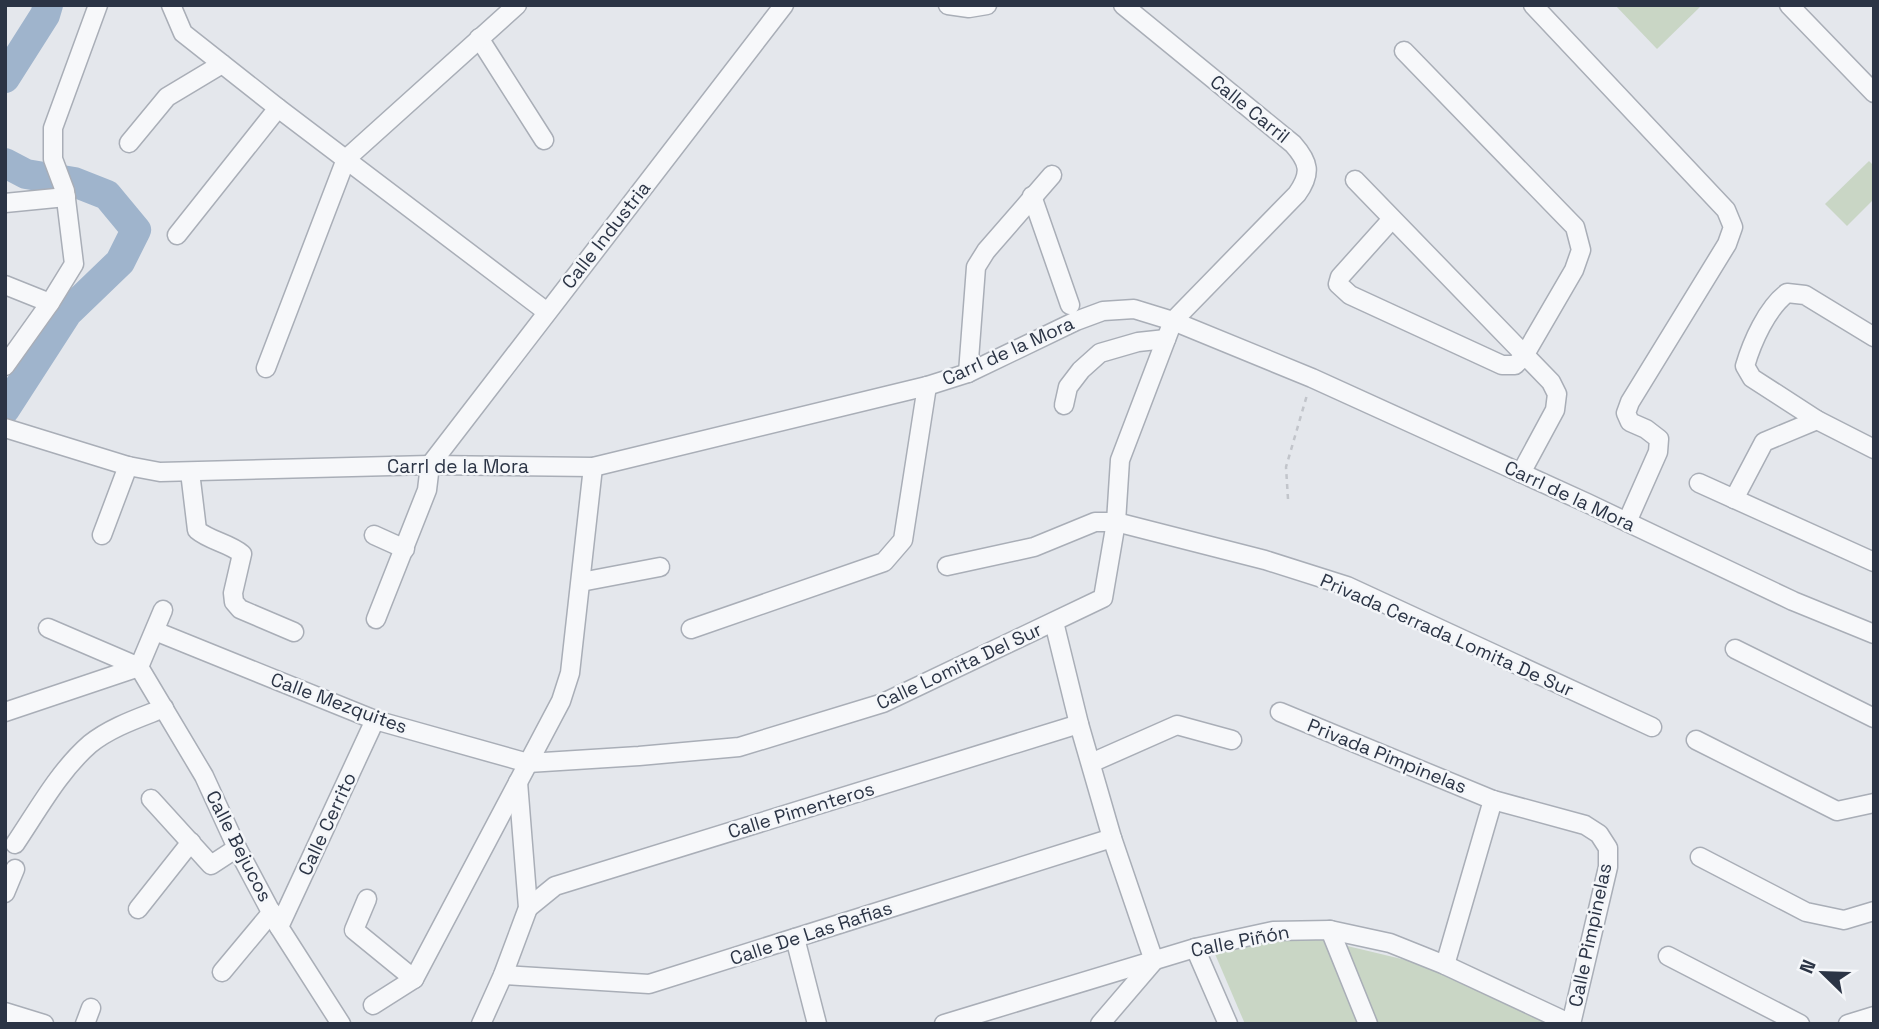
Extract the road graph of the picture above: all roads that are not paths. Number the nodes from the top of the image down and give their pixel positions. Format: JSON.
{"nodes":[{"id":1,"x":98,"y":5,"type":"edge"},
{"id":2,"x":171,"y":5,"type":"edge"},
{"id":3,"x":517,"y":5,"type":"edge"},
{"id":4,"x":784,"y":5,"type":"edge"},
{"id":5,"x":948,"y":5,"type":"edge"},
{"id":6,"x":988,"y":5,"type":"edge"},
{"id":7,"x":1123,"y":5,"type":"edge"},
{"id":8,"x":1533,"y":5,"type":"edge"},
{"id":9,"x":1789,"y":5,"type":"edge"},
{"id":10,"x":479,"y":38,"type":"junction"},
{"id":11,"x":1404,"y":51,"type":"dead end"},
{"id":12,"x":222,"y":64,"type":"junction"},
{"id":13,"x":1874,"y":93,"type":"edge"},
{"id":14,"x":278,"y":108,"type":"junction"},
{"id":15,"x":544,"y":140,"type":"dead end"},
{"id":16,"x":129,"y":142,"type":"dead end"},
{"id":17,"x":346,"y":159,"type":"junction"},
{"id":18,"x":1052,"y":175,"type":"dead end"},
{"id":19,"x":1356,"y":180,"type":"dead end"},
{"id":20,"x":65,"y":194,"type":"junction"},
{"id":21,"x":1032,"y":196,"type":"junction"},
{"id":22,"x":5,"y":203,"type":"edge"},
{"id":23,"x":1392,"y":219,"type":"junction"},
{"id":24,"x":177,"y":235,"type":"dead end"},
{"id":25,"x":5,"y":285,"type":"edge"},
{"id":26,"x":50,"y":303,"type":"junction"},
{"id":27,"x":1070,"y":305,"type":"dead end"},
{"id":28,"x":547,"y":312,"type":"junction"},
{"id":29,"x":1172,"y":321,"type":"junction"},
{"id":30,"x":1874,"y":337,"type":"edge"},
{"id":31,"x":1166,"y":339,"type":"junction"},
{"id":32,"x":1524,"y":356,"type":"junction"},
{"id":33,"x":5,"y":366,"type":"edge"},
{"id":34,"x":266,"y":368,"type":"dead end"},
{"id":35,"x":968,"y":373,"type":"junction"},
{"id":36,"x":927,"y":386,"type":"junction"},
{"id":37,"x":1064,"y":405,"type":"dead end"},
{"id":38,"x":1817,"y":420,"type":"junction"},
{"id":39,"x":5,"y":428,"type":"edge"},
{"id":40,"x":1874,"y":449,"type":"edge"},
{"id":41,"x":430,"y":465,"type":"junction"},
{"id":42,"x":128,"y":466,"type":"junction"},
{"id":43,"x":593,"y":467,"type":"junction"},
{"id":44,"x":190,"y":472,"type":"junction"},
{"id":45,"x":1521,"y":472,"type":"junction"},
{"id":46,"x":1699,"y":483,"type":"dead end"},
{"id":47,"x":1734,"y":499,"type":"junction"},
{"id":48,"x":1116,"y":522,"type":"junction"},
{"id":49,"x":1627,"y":522,"type":"junction"},
{"id":50,"x":102,"y":535,"type":"dead end"},
{"id":51,"x":374,"y":535,"type":"dead end"},
{"id":52,"x":405,"y":549,"type":"junction"},
{"id":53,"x":1874,"y":562,"type":"edge"},
{"id":54,"x":947,"y":566,"type":"dead end"},
{"id":55,"x":660,"y":567,"type":"dead end"},
{"id":56,"x":581,"y":582,"type":"junction"},
{"id":57,"x":163,"y":610,"type":"dead end"},
{"id":58,"x":376,"y":619,"type":"dead end"},
{"id":59,"x":1054,"y":622,"type":"junction"},
{"id":60,"x":48,"y":628,"type":"dead end"},
{"id":61,"x":691,"y":629,"type":"dead end"},
{"id":62,"x":155,"y":631,"type":"junction"},
{"id":63,"x":294,"y":632,"type":"dead end"},
{"id":64,"x":1874,"y":634,"type":"edge"},
{"id":65,"x":1735,"y":649,"type":"dead end"},
{"id":66,"x":139,"y":667,"type":"junction"},
{"id":67,"x":163,"y":708,"type":"junction"},
{"id":68,"x":5,"y":712,"type":"edge"},
{"id":69,"x":1280,"y":712,"type":"dead end"},
{"id":70,"x":1874,"y":718,"type":"edge"},
{"id":71,"x":375,"y":720,"type":"junction"},
{"id":72,"x":1079,"y":724,"type":"junction"},
{"id":73,"x":1652,"y":727,"type":"dead end"},
{"id":74,"x":1232,"y":740,"type":"dead end"},
{"id":75,"x":1696,"y":740,"type":"dead end"},
{"id":76,"x":528,"y":763,"type":"junction"},
{"id":77,"x":1091,"y":763,"type":"junction"},
{"id":78,"x":519,"y":782,"type":"junction"},
{"id":79,"x":151,"y":799,"type":"dead end"},
{"id":80,"x":1493,"y":800,"type":"junction"},
{"id":81,"x":1874,"y":803,"type":"edge"},
{"id":82,"x":1112,"y":838,"type":"junction"},
{"id":83,"x":191,"y":842,"type":"junction"},
{"id":84,"x":15,"y":844,"type":"dead end"},
{"id":85,"x":237,"y":848,"type":"junction"},
{"id":86,"x":1700,"y":857,"type":"dead end"},
{"id":87,"x":15,"y":869,"type":"dead end"},
{"id":88,"x":5,"y":893,"type":"edge"},
{"id":89,"x":367,"y":898,"type":"dead end"},
{"id":90,"x":528,"y":908,"type":"junction"},
{"id":91,"x":138,"y":909,"type":"dead end"},
{"id":92,"x":1874,"y":911,"type":"edge"},
{"id":93,"x":275,"y":919,"type":"junction"},
{"id":94,"x":1330,"y":930,"type":"junction"},
{"id":95,"x":795,"y":938,"type":"junction"},
{"id":96,"x":1195,"y":948,"type":"junction"},
{"id":97,"x":1668,"y":956,"type":"dead end"},
{"id":98,"x":1154,"y":961,"type":"junction"},
{"id":99,"x":1445,"y":965,"type":"junction"},
{"id":100,"x":222,"y":972,"type":"dead end"},
{"id":101,"x":503,"y":975,"type":"junction"},
{"id":102,"x":414,"y":979,"type":"junction"},
{"id":103,"x":373,"y":1005,"type":"dead end"},
{"id":104,"x":5,"y":1012,"type":"edge"},
{"id":105,"x":1874,"y":1016,"type":"edge"},
{"id":106,"x":44,"y":1024,"type":"edge"},
{"id":107,"x":341,"y":1024,"type":"edge"},
{"id":108,"x":481,"y":1024,"type":"edge"},
{"id":109,"x":817,"y":1024,"type":"edge"},
{"id":110,"x":944,"y":1024,"type":"edge"},
{"id":111,"x":1100,"y":1024,"type":"edge"},
{"id":112,"x":1227,"y":1024,"type":"edge"},
{"id":113,"x":1368,"y":1024,"type":"edge"},
{"id":114,"x":1571,"y":1024,"type":"edge"},
{"id":115,"x":1800,"y":1024,"type":"edge"},
{"id":116,"x":1848,"y":1024,"type":"edge"}],
"edges":[{"from":1,"to":20,"type":"street"},
{"from":2,"to":12,"type":"street"},
{"from":3,"to":10,"type":"street"},
{"from":4,"to":28,"type":"street","name":"Calle Industria"},
{"from":5,"to":6,"type":"street"},
{"from":7,"to":29,"type":"street","name":"Calle Carril"},
{"from":8,"to":49,"type":"street"},
{"from":9,"to":13,"type":"street"},
{"from":10,"to":15,"type":"street"},
{"from":10,"to":17,"type":"street"},
{"from":11,"to":32,"type":"street"},
{"from":12,"to":14,"type":"street"},
{"from":12,"to":16,"type":"street"},
{"from":14,"to":17,"type":"street"},
{"from":14,"to":24,"type":"street"},
{"from":17,"to":28,"type":"street"},
{"from":17,"to":34,"type":"street"},
{"from":18,"to":21,"type":"street"},
{"from":19,"to":23,"type":"street"},
{"from":20,"to":22,"type":"street"},
{"from":20,"to":26,"type":"street"},
{"from":21,"to":27,"type":"street"},
{"from":21,"to":35,"type":"street"},
{"from":23,"to":32,"type":"street"},
{"from":23,"to":32,"type":"street"},
{"from":25,"to":26,"type":"street"},
{"from":26,"to":33,"type":"street"},
{"from":28,"to":41,"type":"street","name":"Calle Industria"},
{"from":29,"to":31,"type":"street","name":"Calle Lomita Del Sur"},
{"from":29,"to":35,"type":"street","name":"Carrl de la Mora"},
{"from":29,"to":45,"type":"street","name":"Carrl de la Mora"},
{"from":30,"to":38,"type":"street"},
{"from":31,"to":37,"type":"street"},
{"from":31,"to":48,"type":"street","name":"Calle Lomita Del Sur"},
{"from":32,"to":45,"type":"street"},
{"from":35,"to":36,"type":"street","name":"Carrl de la Mora"},
{"from":36,"to":43,"type":"street","name":"Carrl de la Mora"},
{"from":36,"to":61,"type":"street"},
{"from":38,"to":40,"type":"street"},
{"from":38,"to":47,"type":"street"},
{"from":39,"to":42,"type":"street","name":"Carrl de la Mora"},
{"from":41,"to":43,"type":"street","name":"Carrl de la Mora"},
{"from":41,"to":44,"type":"street","name":"Carrl de la Mora"},
{"from":41,"to":52,"type":"street"},
{"from":42,"to":44,"type":"street","name":"Carrl de la Mora"},
{"from":42,"to":50,"type":"street"},
{"from":43,"to":56,"type":"street"},
{"from":44,"to":63,"type":"street"},
{"from":45,"to":49,"type":"street","name":"Carrl de la Mora"},
{"from":46,"to":47,"type":"street"},
{"from":47,"to":53,"type":"street"},
{"from":48,"to":54,"type":"street"},
{"from":48,"to":59,"type":"street","name":"Calle Lomita Del Sur"},
{"from":48,"to":73,"type":"street","name":"Privada Cerrada Lomita De Sur"},
{"from":49,"to":64,"type":"street","name":"Carrl de la Mora"},
{"from":51,"to":52,"type":"street"},
{"from":52,"to":58,"type":"street"},
{"from":55,"to":56,"type":"street"},
{"from":56,"to":76,"type":"street"},
{"from":57,"to":62,"type":"street"},
{"from":59,"to":72,"type":"street"},
{"from":59,"to":76,"type":"street","name":"Calle Lomita Del Sur"},
{"from":60,"to":66,"type":"street"},
{"from":62,"to":66,"type":"street"},
{"from":62,"to":71,"type":"street","name":"Calle Mezquites"},
{"from":65,"to":70,"type":"street"},
{"from":66,"to":67,"type":"street","name":"Calle Bejucos"},
{"from":66,"to":68,"type":"street"},
{"from":67,"to":84,"type":"street"},
{"from":67,"to":85,"type":"street","name":"Calle Bejucos"},
{"from":69,"to":80,"type":"street","name":"Privada Pimpinelas"},
{"from":71,"to":76,"type":"street","name":"Calle Mezquites"},
{"from":71,"to":93,"type":"street","name":"Calle Cerrito"},
{"from":72,"to":77,"type":"street"},
{"from":72,"to":90,"type":"street","name":"Calle Pimenteros"},
{"from":74,"to":77,"type":"street"},
{"from":75,"to":81,"type":"street"},
{"from":76,"to":78,"type":"street"},
{"from":77,"to":82,"type":"street"},
{"from":78,"to":90,"type":"street"},
{"from":78,"to":102,"type":"street"},
{"from":79,"to":83,"type":"street"},
{"from":80,"to":99,"type":"street"},
{"from":80,"to":114,"type":"street","name":"Calle Pimpinelas"},
{"from":82,"to":95,"type":"street","name":"Calle De Las Rafias"},
{"from":82,"to":98,"type":"street"},
{"from":83,"to":85,"type":"street"},
{"from":83,"to":91,"type":"street"},
{"from":85,"to":93,"type":"street","name":"Calle Bejucos"},
{"from":86,"to":92,"type":"street"},
{"from":87,"to":88,"type":"street"},
{"from":89,"to":102,"type":"street"},
{"from":90,"to":101,"type":"street"},
{"from":93,"to":100,"type":"street","name":"Calle Cerrito"},
{"from":93,"to":107,"type":"street","name":"Calle Bejucos"},
{"from":94,"to":96,"type":"street","name":"Calle Piñón"},
{"from":94,"to":99,"type":"street","name":"Calle Piñón"},
{"from":94,"to":113,"type":"street"},
{"from":95,"to":101,"type":"street","name":"Calle De Las Rafias"},
{"from":95,"to":109,"type":"street"},
{"from":96,"to":98,"type":"street","name":"Calle Piñón"},
{"from":96,"to":112,"type":"street"},
{"from":97,"to":115,"type":"street"},
{"from":98,"to":110,"type":"street","name":"Calle Piñón"},
{"from":98,"to":111,"type":"street"},
{"from":99,"to":114,"type":"street","name":"Calle Piñón"},
{"from":101,"to":108,"type":"street"},
{"from":102,"to":103,"type":"street"},
{"from":104,"to":106,"type":"street"},
{"from":105,"to":116,"type":"street"}]}
